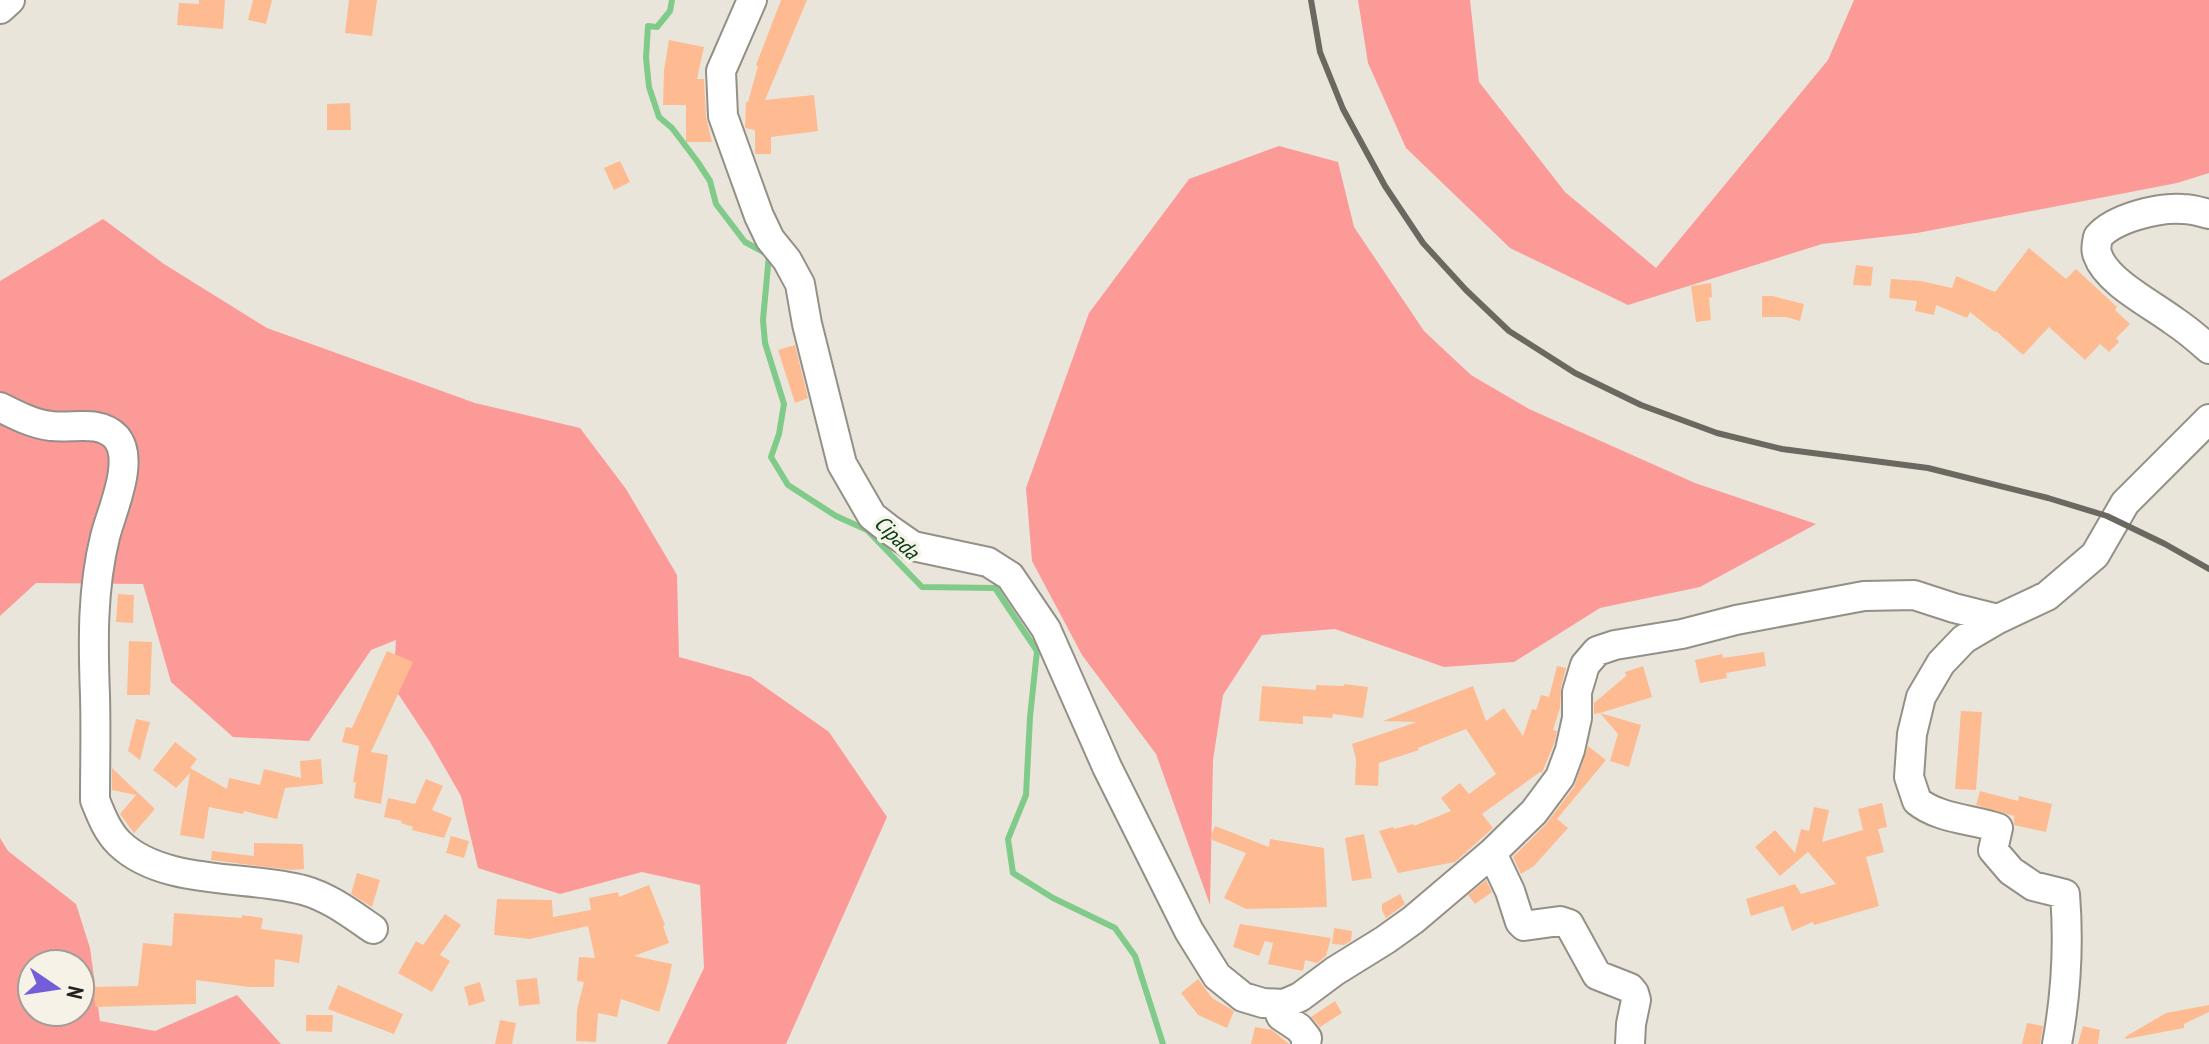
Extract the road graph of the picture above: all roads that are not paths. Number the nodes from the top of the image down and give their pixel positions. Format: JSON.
{"nodes":[{"id":1,"x":10,"y":0,"type":"edge"},
{"id":2,"x":752,"y":0,"type":"edge"},
{"id":3,"x":0,"y":9,"type":"edge"},
{"id":4,"x":2209,"y":214,"type":"edge"},
{"id":5,"x":2209,"y":349,"type":"edge"},
{"id":6,"x":0,"y":407,"type":"edge"},
{"id":7,"x":2209,"y":419,"type":"edge"},
{"id":8,"x":1998,"y":619,"type":"junction"},
{"id":9,"x":1492,"y":853,"type":"junction"},
{"id":10,"x":373,"y":929,"type":"dead end"},
{"id":11,"x":1276,"y":1004,"type":"junction"},
{"id":12,"x":1306,"y":1044,"type":"edge"},
{"id":13,"x":1630,"y":1044,"type":"edge"},
{"id":14,"x":2057,"y":1044,"type":"edge"}],
"edges":[{"from":1,"to":3,"type":"street"},
{"from":2,"to":11,"type":"street"},
{"from":4,"to":5,"type":"street"},
{"from":6,"to":10,"type":"street"},
{"from":7,"to":8,"type":"street"},
{"from":8,"to":9,"type":"street"},
{"from":8,"to":14,"type":"street"},
{"from":9,"to":11,"type":"street"},
{"from":9,"to":13,"type":"street"},
{"from":11,"to":12,"type":"street"}]}
